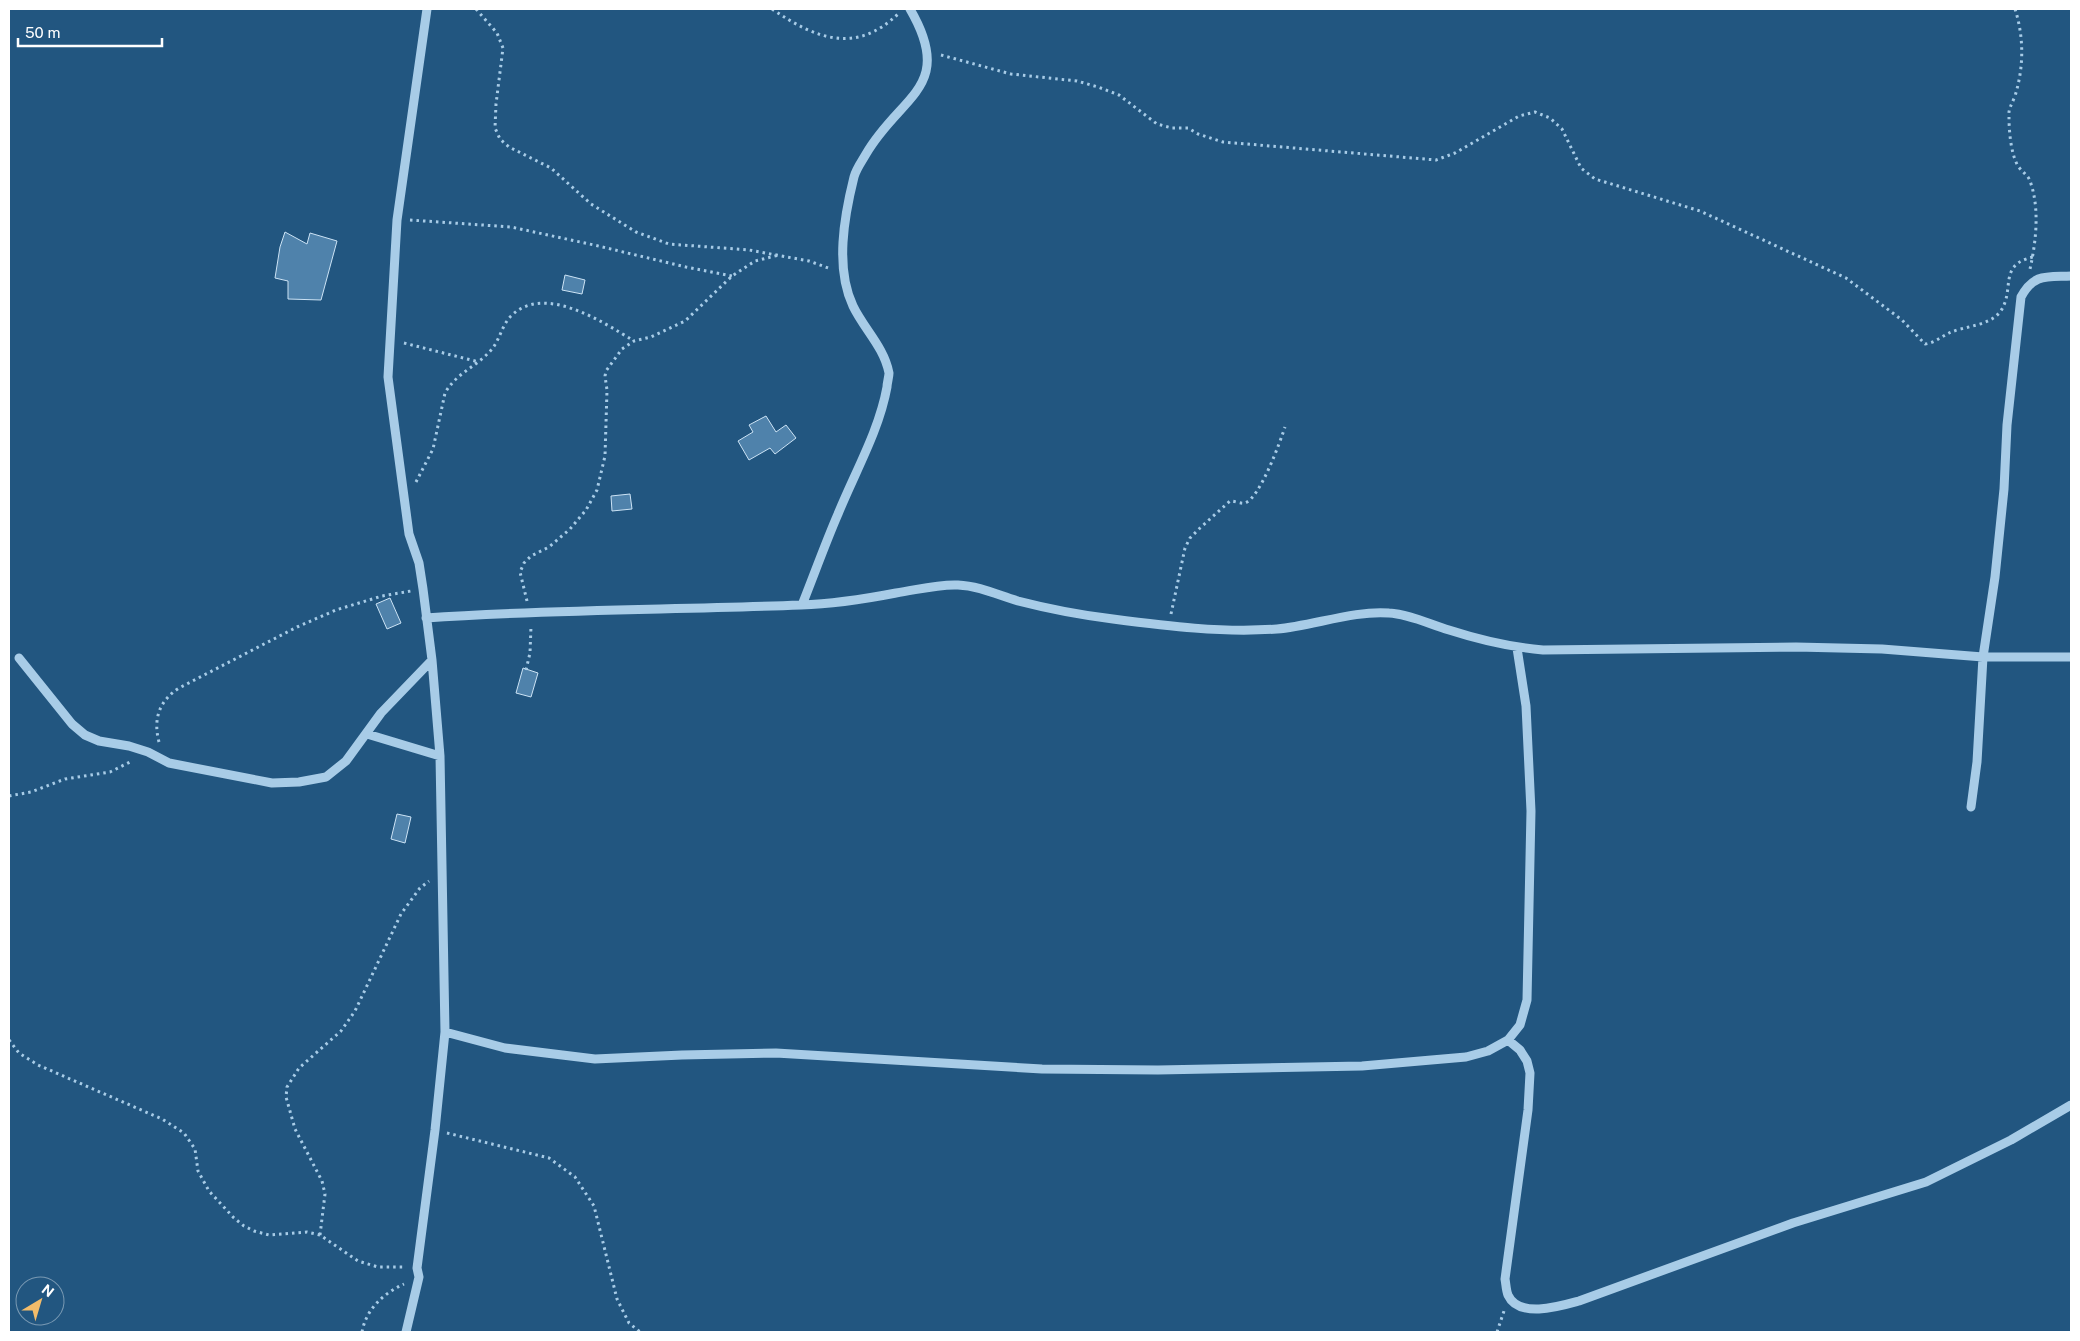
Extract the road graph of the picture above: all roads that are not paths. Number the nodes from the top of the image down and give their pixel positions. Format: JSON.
{"nodes":[{"id":1,"x":426,"y":9,"type":"edge"},
{"id":2,"x":910,"y":9,"type":"edge"},
{"id":3,"x":2071,"y":276,"type":"edge"},
{"id":4,"x":802,"y":605,"type":"junction"},
{"id":5,"x":426,"y":618,"type":"junction"},
{"id":6,"x":1517,"y":648,"type":"junction"},
{"id":7,"x":1983,"y":657,"type":"junction"},
{"id":8,"x":2071,"y":657,"type":"edge"},
{"id":9,"x":19,"y":658,"type":"dead end"},
{"id":10,"x":432,"y":660,"type":"junction"},
{"id":11,"x":367,"y":734,"type":"junction"},
{"id":12,"x":440,"y":756,"type":"junction"},
{"id":13,"x":1971,"y":807,"type":"dead end"},
{"id":14,"x":445,"y":1032,"type":"junction"},
{"id":15,"x":1508,"y":1040,"type":"junction"},
{"id":16,"x":2071,"y":1105,"type":"edge"},
{"id":17,"x":406,"y":1332,"type":"edge"}],
"edges":[{"from":1,"to":5,"type":"street"},
{"from":2,"to":4,"type":"street"},
{"from":3,"to":7,"type":"street"},
{"from":4,"to":5,"type":"street"},
{"from":4,"to":6,"type":"street"},
{"from":5,"to":10,"type":"street"},
{"from":6,"to":7,"type":"street"},
{"from":6,"to":15,"type":"street"},
{"from":7,"to":8,"type":"street"},
{"from":7,"to":13,"type":"street"},
{"from":9,"to":11,"type":"street"},
{"from":10,"to":11,"type":"street"},
{"from":10,"to":12,"type":"street"},
{"from":11,"to":12,"type":"street"},
{"from":12,"to":14,"type":"street"},
{"from":14,"to":15,"type":"street"},
{"from":14,"to":17,"type":"street"},
{"from":15,"to":16,"type":"street"}]}
